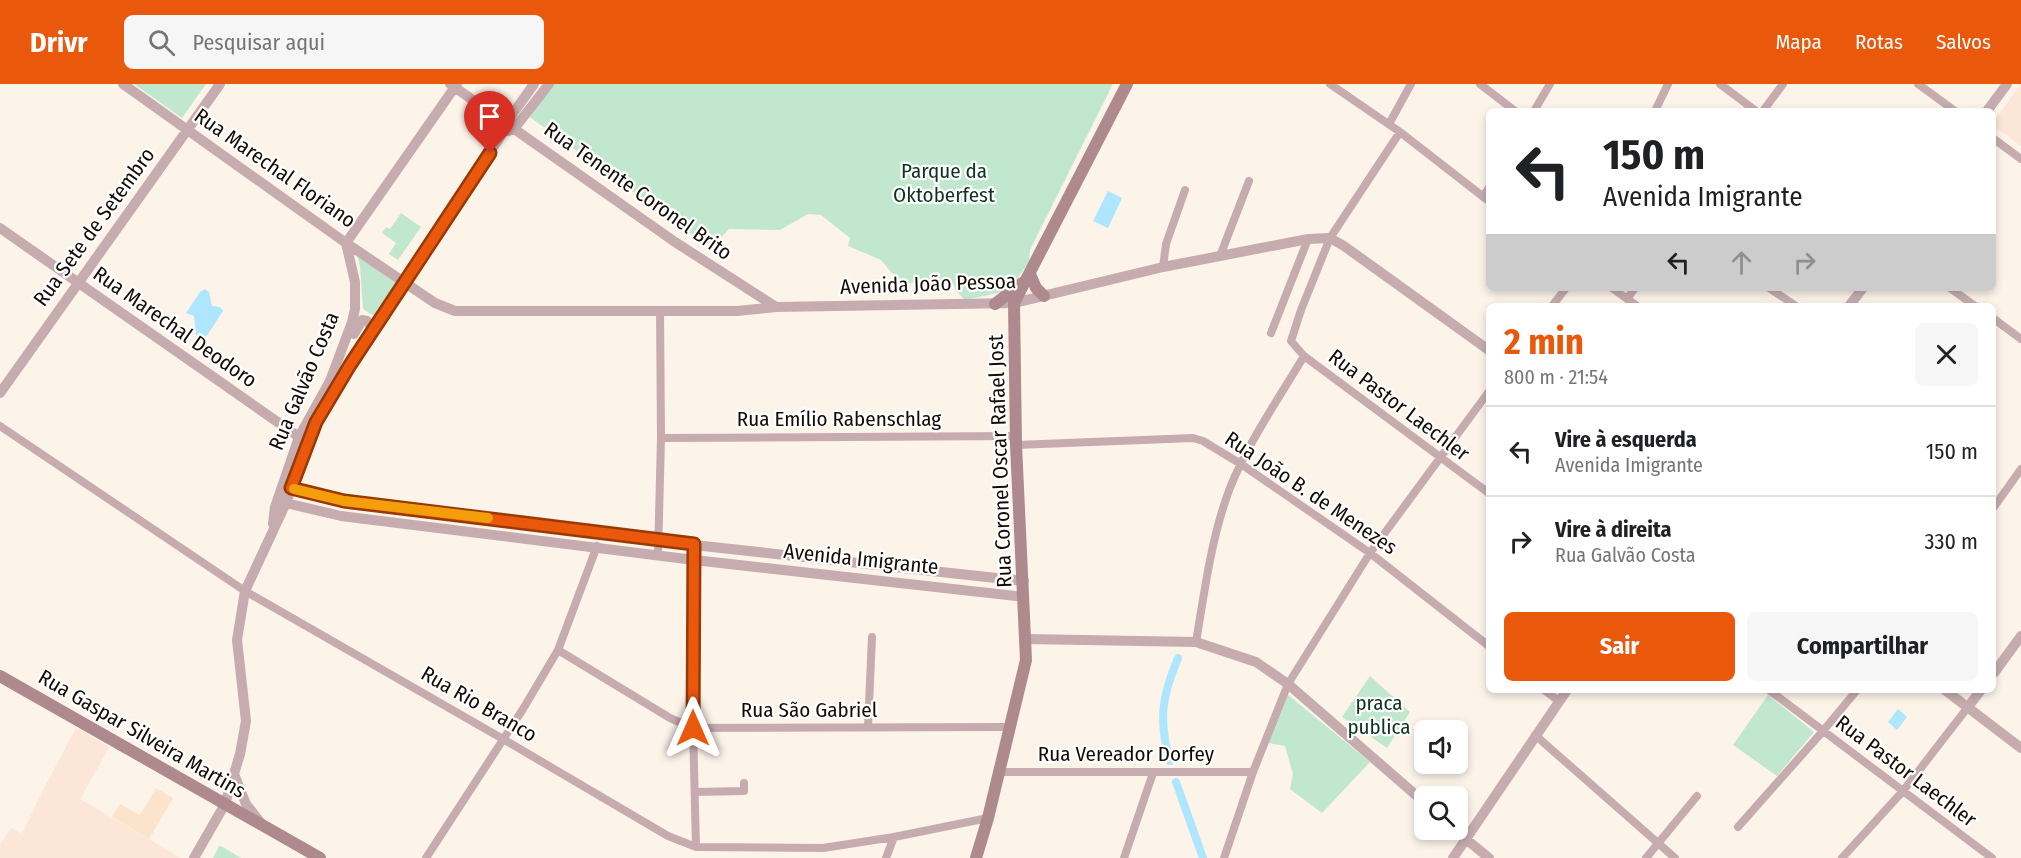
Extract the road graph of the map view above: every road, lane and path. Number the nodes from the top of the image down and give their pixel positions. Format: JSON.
{"nodes":[{"id":1,"x":123,"y":84,"type":"edge"},
{"id":2,"x":220,"y":84,"type":"edge"},
{"id":3,"x":534,"y":84,"type":"edge"},
{"id":4,"x":549,"y":84,"type":"edge"},
{"id":5,"x":1127,"y":84,"type":"edge"},
{"id":6,"x":1330,"y":84,"type":"edge"},
{"id":7,"x":1411,"y":84,"type":"edge"},
{"id":8,"x":1480,"y":84,"type":"edge"},
{"id":9,"x":1550,"y":84,"type":"edge"},
{"id":10,"x":1668,"y":84,"type":"edge"},
{"id":11,"x":1719,"y":84,"type":"edge"},
{"id":12,"x":1783,"y":84,"type":"edge"},
{"id":13,"x":1918,"y":84,"type":"edge"},
{"id":14,"x":2007,"y":84,"type":"edge"},
{"id":15,"x":454,"y":85,"type":"edge"},
{"id":16,"x":1511,"y":108,"type":"edge"},
{"id":17,"x":1536,"y":108,"type":"edge"},
{"id":18,"x":1656,"y":108,"type":"edge"},
{"id":19,"x":1752,"y":108,"type":"edge"},
{"id":20,"x":1764,"y":108,"type":"edge"},
{"id":21,"x":1951,"y":108,"type":"edge"},
{"id":22,"x":1989,"y":108,"type":"edge"},
{"id":23,"x":1389,"y":124,"type":"junction"},
{"id":24,"x":507,"y":128,"type":"junction"},
{"id":25,"x":188,"y":129,"type":"junction"},
{"id":26,"x":1400,"y":132,"type":"junction"},
{"id":27,"x":1996,"y":140,"type":"edge"},
{"id":28,"x":2021,"y":159,"type":"edge"},
{"id":29,"x":1249,"y":181,"type":"dead end"},
{"id":30,"x":1185,"y":190,"type":"dead end"},
{"id":31,"x":1486,"y":200,"type":"edge"},
{"id":32,"x":0,"y":228,"type":"edge"},
{"id":33,"x":1330,"y":238,"type":"junction"},
{"id":34,"x":1308,"y":239,"type":"junction"},
{"id":35,"x":346,"y":243,"type":"junction"},
{"id":36,"x":1220,"y":256,"type":"junction"},
{"id":37,"x":1163,"y":267,"type":"junction"},
{"id":38,"x":1029,"y":276,"type":"junction"},
{"id":39,"x":406,"y":282,"type":"junction"},
{"id":40,"x":78,"y":283,"type":"junction"},
{"id":41,"x":738,"y":284,"type":"junction"},
{"id":42,"x":1564,"y":291,"type":"edge"},
{"id":43,"x":1615,"y":291,"type":"edge"},
{"id":44,"x":1633,"y":291,"type":"edge"},
{"id":45,"x":1774,"y":291,"type":"edge"},
{"id":46,"x":1954,"y":291,"type":"edge"},
{"id":47,"x":1044,"y":296,"type":"junction"},
{"id":48,"x":1627,"y":299,"type":"junction"},
{"id":49,"x":1014,"y":303,"type":"junction"},
{"id":50,"x":1554,"y":303,"type":"edge"},
{"id":51,"x":1633,"y":303,"type":"edge"},
{"id":52,"x":1792,"y":303,"type":"edge"},
{"id":53,"x":1971,"y":303,"type":"edge"},
{"id":54,"x":992,"y":304,"type":"junction"},
{"id":55,"x":776,"y":307,"type":"junction"},
{"id":56,"x":355,"y":309,"type":"junction"},
{"id":57,"x":660,"y":310,"type":"junction"},
{"id":58,"x":737,"y":311,"type":"junction"},
{"id":59,"x":1996,"y":320,"type":"edge"},
{"id":60,"x":1014,"y":324,"type":"junction"},
{"id":61,"x":375,"y":327,"type":"junction"},
{"id":62,"x":1271,"y":333,"type":"dead end"},
{"id":63,"x":2021,"y":339,"type":"edge"},
{"id":64,"x":1486,"y":348,"type":"edge"},
{"id":65,"x":1304,"y":356,"type":"junction"},
{"id":66,"x":330,"y":381,"type":"junction"},
{"id":67,"x":0,"y":393,"type":"edge"},
{"id":68,"x":1486,"y":396,"type":"edge"},
{"id":69,"x":0,"y":426,"type":"edge"},
{"id":70,"x":299,"y":437,"type":"junction"},
{"id":71,"x":661,"y":438,"type":"junction"},
{"id":72,"x":1016,"y":440,"type":"junction"},
{"id":73,"x":1440,"y":459,"type":"junction"},
{"id":74,"x":1241,"y":464,"type":"junction"},
{"id":75,"x":2021,"y":469,"type":"edge"},
{"id":76,"x":291,"y":488,"type":"junction"},
{"id":77,"x":1486,"y":491,"type":"edge"},
{"id":78,"x":282,"y":501,"type":"junction"},
{"id":79,"x":1996,"y":504,"type":"edge"},
{"id":80,"x":660,"y":539,"type":"junction"},
{"id":81,"x":694,"y":544,"type":"junction"},
{"id":82,"x":597,"y":546,"type":"junction"},
{"id":83,"x":1370,"y":553,"type":"junction"},
{"id":84,"x":658,"y":555,"type":"junction"},
{"id":85,"x":694,"y":560,"type":"junction"},
{"id":86,"x":976,"y":576,"type":"junction"},
{"id":87,"x":1024,"y":581,"type":"junction"},
{"id":88,"x":245,"y":591,"type":"junction"},
{"id":89,"x":975,"y":591,"type":"junction"},
{"id":90,"x":1024,"y":597,"type":"junction"},
{"id":91,"x":2021,"y":636,"type":"edge"},
{"id":92,"x":872,"y":637,"type":"dead end"},
{"id":93,"x":1026,"y":639,"type":"junction"},
{"id":94,"x":1196,"y":642,"type":"junction"},
{"id":95,"x":1486,"y":644,"type":"edge"},
{"id":96,"x":558,"y":650,"type":"junction"},
{"id":97,"x":0,"y":670,"type":"edge"},
{"id":98,"x":1996,"y":670,"type":"edge"},
{"id":99,"x":0,"y":677,"type":"edge"},
{"id":100,"x":1288,"y":684,"type":"junction"},
{"id":101,"x":1548,"y":693,"type":"edge"},
{"id":102,"x":1565,"y":693,"type":"edge"},
{"id":103,"x":1773,"y":693,"type":"edge"},
{"id":104,"x":1855,"y":693,"type":"edge"},
{"id":105,"x":1950,"y":693,"type":"edge"},
{"id":106,"x":1979,"y":693,"type":"edge"},
{"id":107,"x":1559,"y":701,"type":"junction"},
{"id":108,"x":1968,"y":707,"type":"junction"},
{"id":109,"x":868,"y":727,"type":"junction"},
{"id":110,"x":1010,"y":727,"type":"junction"},
{"id":111,"x":693,"y":728,"type":"junction"},
{"id":112,"x":1823,"y":731,"type":"junction"},
{"id":113,"x":1535,"y":735,"type":"junction"},
{"id":114,"x":503,"y":739,"type":"junction"},
{"id":115,"x":2021,"y":748,"type":"edge"},
{"id":116,"x":999,"y":771,"type":"junction"},
{"id":117,"x":1253,"y":772,"type":"junction"},
{"id":118,"x":1153,"y":773,"type":"junction"},
{"id":119,"x":234,"y":774,"type":"junction"},
{"id":120,"x":744,"y":783,"type":"dead end"},
{"id":121,"x":1903,"y":791,"type":"junction"},
{"id":122,"x":695,"y":792,"type":"junction"},
{"id":123,"x":1414,"y":793,"type":"edge"},
{"id":124,"x":1697,"y":796,"type":"dead end"},
{"id":125,"x":225,"y":804,"type":"junction"},
{"id":126,"x":988,"y":818,"type":"junction"},
{"id":127,"x":264,"y":826,"type":"junction"},
{"id":128,"x":1738,"y":827,"type":"dead end"},
{"id":129,"x":1468,"y":836,"type":"edge"},
{"id":130,"x":894,"y":837,"type":"junction"},
{"id":131,"x":1465,"y":840,"type":"edge"},
{"id":132,"x":1467,"y":840,"type":"edge"},
{"id":133,"x":1658,"y":844,"type":"junction"},
{"id":134,"x":696,"y":847,"type":"junction"},
{"id":135,"x":194,"y":858,"type":"edge"},
{"id":136,"x":320,"y":858,"type":"edge"},
{"id":137,"x":426,"y":858,"type":"edge"},
{"id":138,"x":886,"y":858,"type":"edge"},
{"id":139,"x":976,"y":858,"type":"edge"},
{"id":140,"x":1124,"y":858,"type":"edge"},
{"id":141,"x":1224,"y":858,"type":"edge"},
{"id":142,"x":1453,"y":858,"type":"edge"},
{"id":143,"x":1489,"y":858,"type":"edge"},
{"id":144,"x":1646,"y":858,"type":"edge"},
{"id":145,"x":1675,"y":858,"type":"edge"},
{"id":146,"x":1842,"y":858,"type":"edge"},
{"id":147,"x":1992,"y":858,"type":"edge"}],
"edges":[{"from":1,"to":25,"type":"street","name":"Rua Marechal Floriano"},
{"from":2,"to":25,"type":"street","name":"Rua Sete de Setembro"},
{"from":3,"to":24,"type":"street","name":"Rua Galvão Costa"},
{"from":4,"to":24,"type":"street","name":"Rua Galvão Costa"},
{"from":5,"to":38,"type":"main road","name":"Rua Coronel Oscar Rafael Jost"},
{"from":6,"to":23,"type":"street"},
{"from":7,"to":23,"type":"street"},
{"from":8,"to":16,"type":"street"},
{"from":9,"to":17,"type":"street"},
{"from":10,"to":18,"type":"street"},
{"from":11,"to":19,"type":"street"},
{"from":12,"to":20,"type":"street"},
{"from":13,"to":21,"type":"street"},
{"from":14,"to":22,"type":"street"},
{"from":15,"to":24,"type":"street","name":"Rua Tenente Coronel Brito"},
{"from":15,"to":35,"type":"street"},
{"from":23,"to":26,"type":"street"},
{"from":24,"to":39,"type":"street","name":"Rua Galvão Costa"},
{"from":24,"to":41,"type":"street","name":"Rua Tenente Coronel Brito"},
{"from":25,"to":35,"type":"street","name":"Rua Marechal Floriano"},
{"from":25,"to":40,"type":"street","name":"Rua Sete de Setembro"},
{"from":26,"to":31,"type":"street"},
{"from":26,"to":33,"type":"street"},
{"from":27,"to":28,"type":"street"},
{"from":29,"to":36,"type":"street"},
{"from":30,"to":37,"type":"street"},
{"from":32,"to":40,"type":"street","name":"Rua Marechal Deodoro"},
{"from":33,"to":34,"type":"street","name":"Avenida João Pessoa"},
{"from":33,"to":64,"type":"street"},
{"from":33,"to":65,"type":"street","name":"Rua Pastor Laechler"},
{"from":34,"to":36,"type":"street","name":"Avenida João Pessoa"},
{"from":34,"to":62,"type":"street"},
{"from":35,"to":39,"type":"street","name":"Rua Marechal Floriano"},
{"from":35,"to":56,"type":"street","name":"Rua Galvão Costa"},
{"from":36,"to":37,"type":"street","name":"Avenida João Pessoa"},
{"from":37,"to":47,"type":"street","name":"Avenida João Pessoa"},
{"from":38,"to":47,"type":"main road"},
{"from":38,"to":49,"type":"main road","name":"Rua Coronel Oscar Rafael Jost"},
{"from":38,"to":54,"type":"main road"},
{"from":39,"to":57,"type":"street","name":"Avenida João Pessoa"},
{"from":39,"to":61,"type":"street","name":"Rua Galvão Costa"},
{"from":40,"to":67,"type":"street","name":"Rua Sete de Setembro"},
{"from":40,"to":70,"type":"street","name":"Rua Marechal Deodoro"},
{"from":41,"to":55,"type":"street","name":"Rua Tenente Coronel Brito"},
{"from":41,"to":58,"type":"street"},
{"from":42,"to":50,"type":"street"},
{"from":43,"to":48,"type":"street"},
{"from":44,"to":48,"type":"street"},
{"from":45,"to":52,"type":"street"},
{"from":46,"to":53,"type":"street"},
{"from":47,"to":49,"type":"street","name":"Avenida João Pessoa"},
{"from":48,"to":51,"type":"street"},
{"from":49,"to":54,"type":"street","name":"Avenida João Pessoa"},
{"from":49,"to":60,"type":"main road","name":"Rua Coronel Oscar Rafael Jost"},
{"from":54,"to":55,"type":"street","name":"Avenida João Pessoa"},
{"from":54,"to":60,"type":"main road"},
{"from":55,"to":58,"type":"street","name":"Avenida João Pessoa"},
{"from":56,"to":61,"type":"street"},
{"from":56,"to":66,"type":"street","name":"Rua Galvão Costa"},
{"from":57,"to":58,"type":"street","name":"Avenida João Pessoa"},
{"from":57,"to":71,"type":"street"},
{"from":59,"to":63,"type":"street"},
{"from":60,"to":72,"type":"main road","name":"Rua Coronel Oscar Rafael Jost"},
{"from":61,"to":66,"type":"street"},
{"from":61,"to":76,"type":"street","name":"Rua Galvão Costa"},
{"from":65,"to":73,"type":"street","name":"Rua Pastor Laechler"},
{"from":65,"to":74,"type":"street"},
{"from":66,"to":70,"type":"street","name":"Rua Galvão Costa"},
{"from":68,"to":73,"type":"street"},
{"from":69,"to":88,"type":"street","name":"Rua Rio Branco"},
{"from":70,"to":78,"type":"street","name":"Rua Galvão Costa"},
{"from":71,"to":72,"type":"street","name":"Rua Emílio Rabenschlag"},
{"from":71,"to":80,"type":"street"},
{"from":72,"to":74,"type":"street","name":"Rua João B. de Menezes"},
{"from":72,"to":87,"type":"main road","name":"Rua Coronel Oscar Rafael Jost"},
{"from":73,"to":77,"type":"street","name":"Rua Pastor Laechler"},
{"from":73,"to":83,"type":"street"},
{"from":74,"to":83,"type":"street","name":"Rua João B. de Menezes"},
{"from":74,"to":94,"type":"street"},
{"from":75,"to":79,"type":"street"},
{"from":76,"to":78,"type":"street","name":"Rua Galvão Costa"},
{"from":76,"to":80,"type":"street","name":"Avenida Imigrante"},
{"from":78,"to":82,"type":"street","name":"Avenida Imigrante"},
{"from":78,"to":88,"type":"street","name":"Rua Galvão Costa"},
{"from":80,"to":81,"type":"street","name":"Avenida Imigrante"},
{"from":80,"to":84,"type":"street"},
{"from":81,"to":85,"type":"street"},
{"from":81,"to":86,"type":"street","name":"Avenida Imigrante"},
{"from":82,"to":84,"type":"street","name":"Avenida Imigrante"},
{"from":82,"to":96,"type":"street"},
{"from":83,"to":95,"type":"street","name":"Rua João B. de Menezes"},
{"from":83,"to":100,"type":"street"},
{"from":84,"to":85,"type":"street","name":"Avenida Imigrante"},
{"from":85,"to":89,"type":"street","name":"Avenida Imigrante"},
{"from":85,"to":111,"type":"street"},
{"from":86,"to":87,"type":"street","name":"Avenida Imigrante"},
{"from":86,"to":89,"type":"street"},
{"from":87,"to":90,"type":"main road","name":"Rua Coronel Oscar Rafael Jost"},
{"from":88,"to":114,"type":"street","name":"Rua Rio Branco"},
{"from":88,"to":119,"type":"street","name":"Rua Galvão Costa"},
{"from":89,"to":90,"type":"street","name":"Avenida Imigrante"},
{"from":90,"to":93,"type":"main road","name":"Rua Coronel Oscar Rafael Jost"},
{"from":91,"to":98,"type":"street"},
{"from":92,"to":109,"type":"street"},
{"from":93,"to":94,"type":"street"},
{"from":93,"to":110,"type":"main road","name":"Rua Coronel Oscar Rafael Jost"},
{"from":94,"to":100,"type":"street"},
{"from":96,"to":111,"type":"street","name":"Rua São Gabriel"},
{"from":96,"to":114,"type":"street"},
{"from":97,"to":99,"type":"street"},
{"from":99,"to":125,"type":"main road","name":"Rua Gaspar Silveira Martins"},
{"from":100,"to":117,"type":"street"},
{"from":100,"to":123,"type":"street"},
{"from":101,"to":107,"type":"street"},
{"from":102,"to":107,"type":"street"},
{"from":103,"to":112,"type":"street","name":"Rua Pastor Laechler"},
{"from":104,"to":112,"type":"street"},
{"from":105,"to":108,"type":"street"},
{"from":106,"to":108,"type":"street"},
{"from":107,"to":113,"type":"street"},
{"from":108,"to":115,"type":"street"},
{"from":108,"to":121,"type":"street"},
{"from":109,"to":110,"type":"street","name":"Rua São Gabriel"},
{"from":109,"to":111,"type":"street","name":"Rua São Gabriel"},
{"from":110,"to":116,"type":"main road","name":"Rua Coronel Oscar Rafael Jost"},
{"from":111,"to":122,"type":"street"},
{"from":112,"to":121,"type":"street","name":"Rua Pastor Laechler"},
{"from":112,"to":128,"type":"street"},
{"from":113,"to":129,"type":"street"},
{"from":113,"to":133,"type":"street"},
{"from":114,"to":134,"type":"street","name":"Rua Rio Branco"},
{"from":114,"to":137,"type":"street"},
{"from":116,"to":118,"type":"street","name":"Rua Vereador Dorfey"},
{"from":116,"to":126,"type":"main road","name":"Rua Coronel Oscar Rafael Jost"},
{"from":117,"to":118,"type":"street","name":"Rua Vereador Dorfey"},
{"from":117,"to":141,"type":"street"},
{"from":118,"to":140,"type":"street"},
{"from":119,"to":125,"type":"street","name":"Rua Galvão Costa"},
{"from":119,"to":127,"type":"street","name":"Rua Gaspar Silveira Martins"},
{"from":120,"to":122,"type":"street"},
{"from":121,"to":146,"type":"street"},
{"from":121,"to":147,"type":"street","name":"Rua Pastor Laechler"},
{"from":122,"to":134,"type":"street"},
{"from":124,"to":133,"type":"street"},
{"from":125,"to":127,"type":"main road","name":"Rua Gaspar Silveira Martins"},
{"from":125,"to":135,"type":"street","name":"Rua Galvão Costa"},
{"from":126,"to":130,"type":"street","name":"Rua Rio Branco"},
{"from":126,"to":139,"type":"main road","name":"Rua Coronel Oscar Rafael Jost"},
{"from":127,"to":136,"type":"main road","name":"Rua Gaspar Silveira Martins"},
{"from":130,"to":134,"type":"street","name":"Rua Rio Branco"},
{"from":130,"to":138,"type":"street"},
{"from":131,"to":142,"type":"street"},
{"from":132,"to":143,"type":"street"},
{"from":133,"to":144,"type":"street"},
{"from":133,"to":145,"type":"street"}]}
